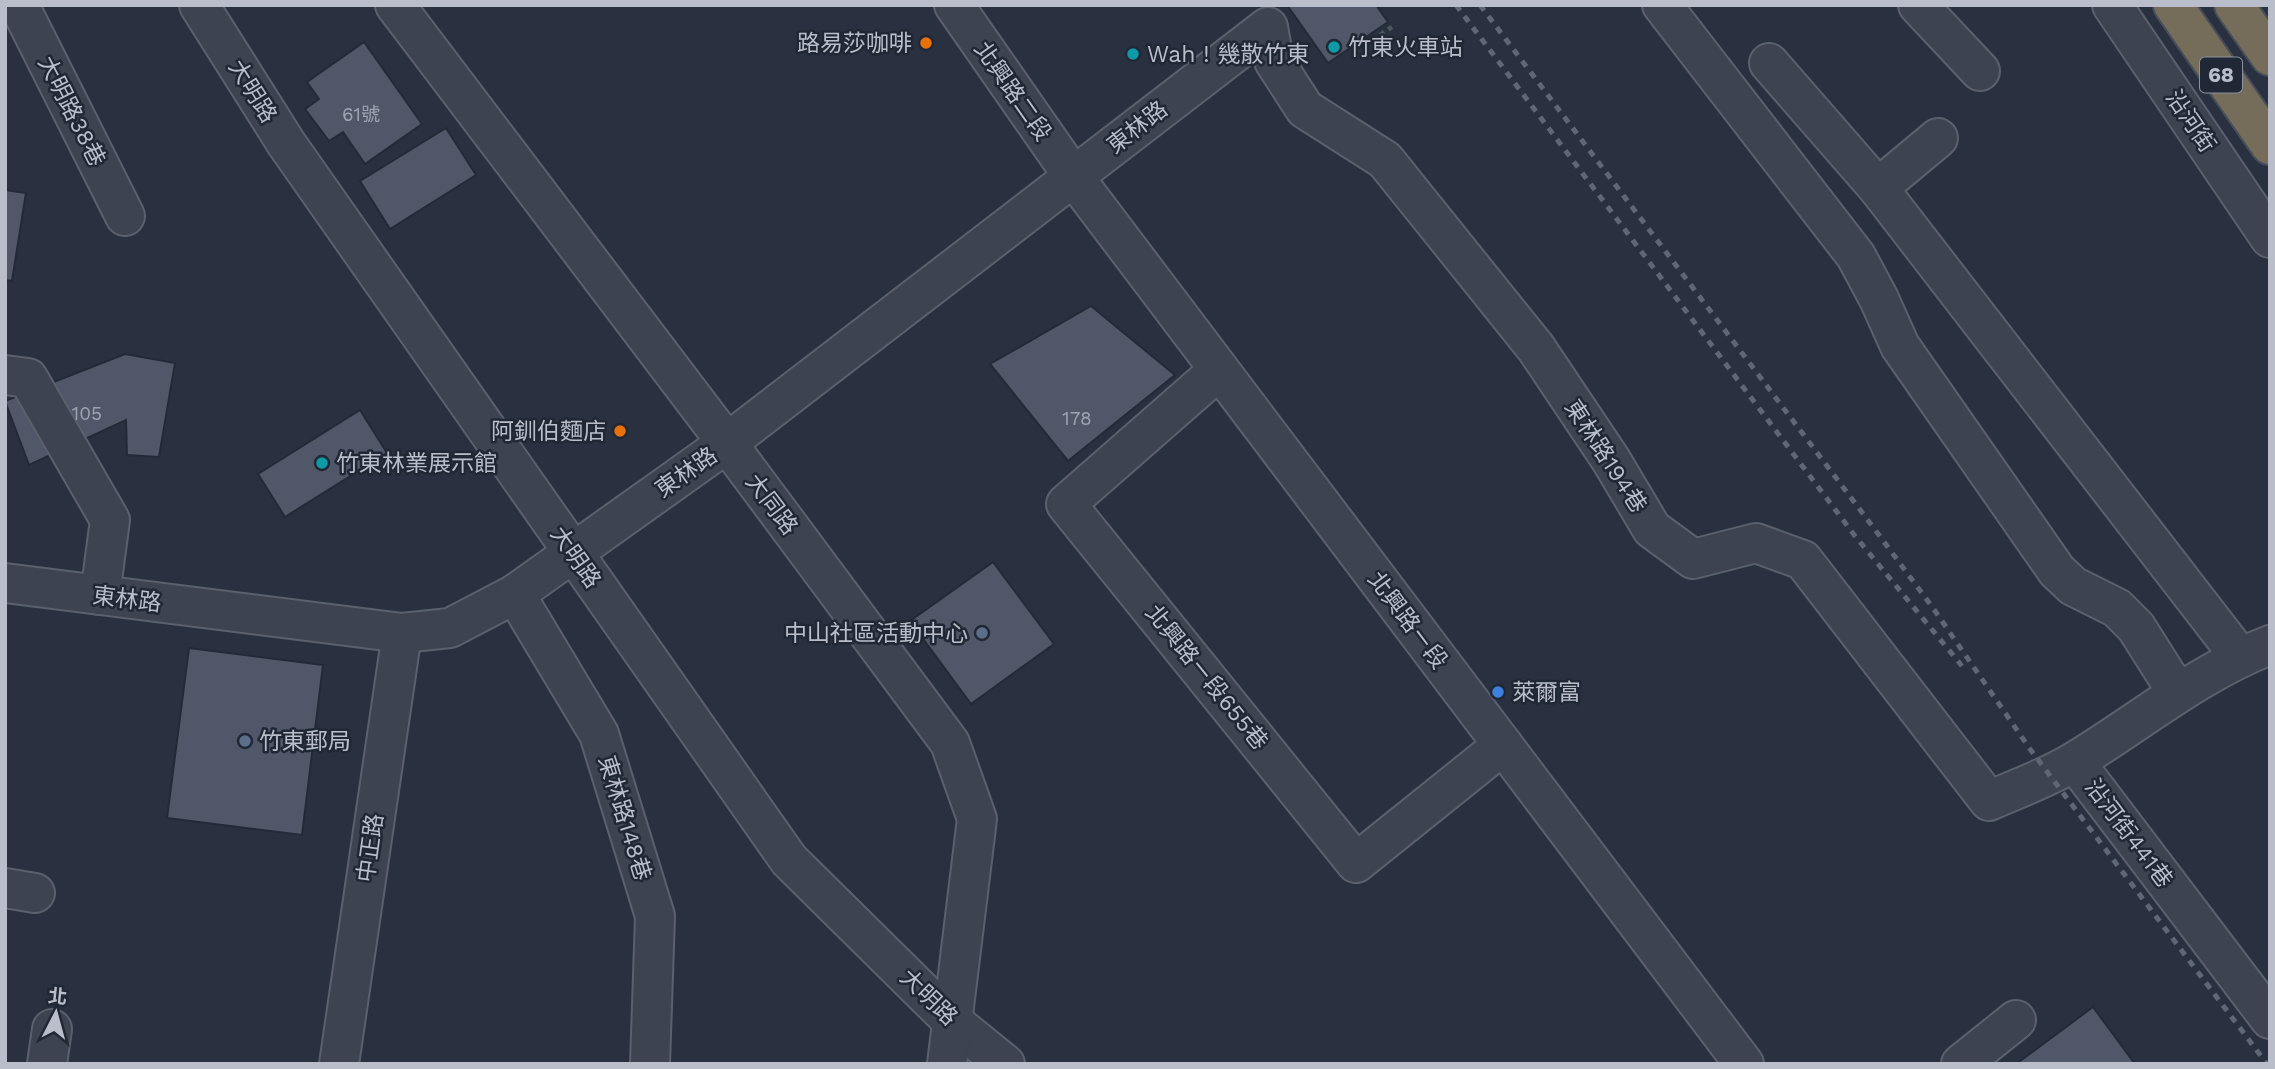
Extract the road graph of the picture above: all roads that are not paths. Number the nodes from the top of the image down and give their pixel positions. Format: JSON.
{"nodes":[{"id":1,"x":19,"y":5,"type":"edge"},
{"id":2,"x":199,"y":5,"type":"edge"},
{"id":3,"x":395,"y":5,"type":"edge"},
{"id":4,"x":954,"y":5,"type":"edge"},
{"id":5,"x":1662,"y":5,"type":"edge"},
{"id":6,"x":1918,"y":5,"type":"edge"},
{"id":7,"x":2112,"y":5,"type":"edge"},
{"id":8,"x":2173,"y":5,"type":"edge"},
{"id":9,"x":2234,"y":5,"type":"edge"},
{"id":10,"x":1268,"y":27,"type":"joint"},
{"id":11,"x":2270,"y":56,"type":"edge"},
{"id":12,"x":1769,"y":63,"type":"dead end"},
{"id":13,"x":1980,"y":71,"type":"dead end"},
{"id":14,"x":1938,"y":138,"type":"dead end"},
{"id":15,"x":2270,"y":145,"type":"edge"},
{"id":16,"x":1073,"y":176,"type":"junction"},
{"id":17,"x":1878,"y":188,"type":"junction"},
{"id":18,"x":125,"y":216,"type":"dead end"},
{"id":19,"x":2270,"y":238,"type":"edge"},
{"id":20,"x":1219,"y":370,"type":"junction"},
{"id":21,"x":5,"y":376,"type":"edge"},
{"id":22,"x":727,"y":443,"type":"junction"},
{"id":23,"x":572,"y":552,"type":"junction"},
{"id":24,"x":5,"y":583,"type":"edge"},
{"id":25,"x":515,"y":594,"type":"junction"},
{"id":26,"x":100,"y":595,"type":"junction"},
{"id":27,"x":402,"y":633,"type":"junction"},
{"id":28,"x":2255,"y":651,"type":"edge"},
{"id":29,"x":2177,"y":692,"type":"junction"},
{"id":30,"x":1503,"y":746,"type":"junction"},
{"id":31,"x":2075,"y":762,"type":"junction"},
{"id":32,"x":2270,"y":1019,"type":"edge"},
{"id":33,"x":2016,"y":1020,"type":"dead end"},
{"id":34,"x":952,"y":1021,"type":"junction"},
{"id":35,"x":339,"y":1064,"type":"edge"},
{"id":36,"x":650,"y":1064,"type":"edge"},
{"id":37,"x":947,"y":1064,"type":"edge"},
{"id":38,"x":1005,"y":1064,"type":"edge"},
{"id":39,"x":1744,"y":1064,"type":"edge"},
{"id":40,"x":1961,"y":1064,"type":"edge"}],
"edges":[{"from":1,"to":18,"type":"street","name":"大明路38巷"},
{"from":2,"to":23,"type":"street","name":"大明路"},
{"from":3,"to":22,"type":"street","name":"大同路"},
{"from":4,"to":16,"type":"street","name":"北興路二段"},
{"from":5,"to":29,"type":"street"},
{"from":6,"to":13,"type":"street"},
{"from":7,"to":19,"type":"street","name":"沿河街"},
{"from":8,"to":15,"type":"highway","number":"68"},
{"from":9,"to":11,"type":"highway","number":"68"},
{"from":10,"to":16,"type":"street","name":"東林路"},
{"from":10,"to":31,"type":"street","name":"東林路194巷"},
{"from":12,"to":17,"type":"street"},
{"from":14,"to":17,"type":"street"},
{"from":16,"to":20,"type":"street","name":"北興路ㄧ段"},
{"from":16,"to":22,"type":"street","name":"東林路"},
{"from":17,"to":28,"type":"street"},
{"from":20,"to":30,"type":"street","name":"北興路ㄧ段"},
{"from":20,"to":30,"type":"street","name":"北興路ㄧ段655巷"},
{"from":21,"to":26,"type":"street"},
{"from":22,"to":23,"type":"street","name":"東林路"},
{"from":22,"to":34,"type":"street","name":"大同路"},
{"from":23,"to":25,"type":"street","name":"東林路"},
{"from":23,"to":34,"type":"street","name":"大明路"},
{"from":24,"to":26,"type":"street","name":"東林路"},
{"from":25,"to":27,"type":"street","name":"東林路"},
{"from":25,"to":36,"type":"street","name":"東林路148巷"},
{"from":26,"to":27,"type":"street","name":"東林路"},
{"from":27,"to":35,"type":"street","name":"中正路"},
{"from":28,"to":29,"type":"street","name":"沿河街441巷"},
{"from":29,"to":31,"type":"street","name":"沿河街441巷"},
{"from":30,"to":39,"type":"street","name":"北興路ㄧ段"},
{"from":31,"to":32,"type":"street","name":"沿河街441巷"},
{"from":33,"to":40,"type":"street"},
{"from":34,"to":37,"type":"street","name":"大同路"},
{"from":34,"to":38,"type":"street","name":"大明路"}]}
